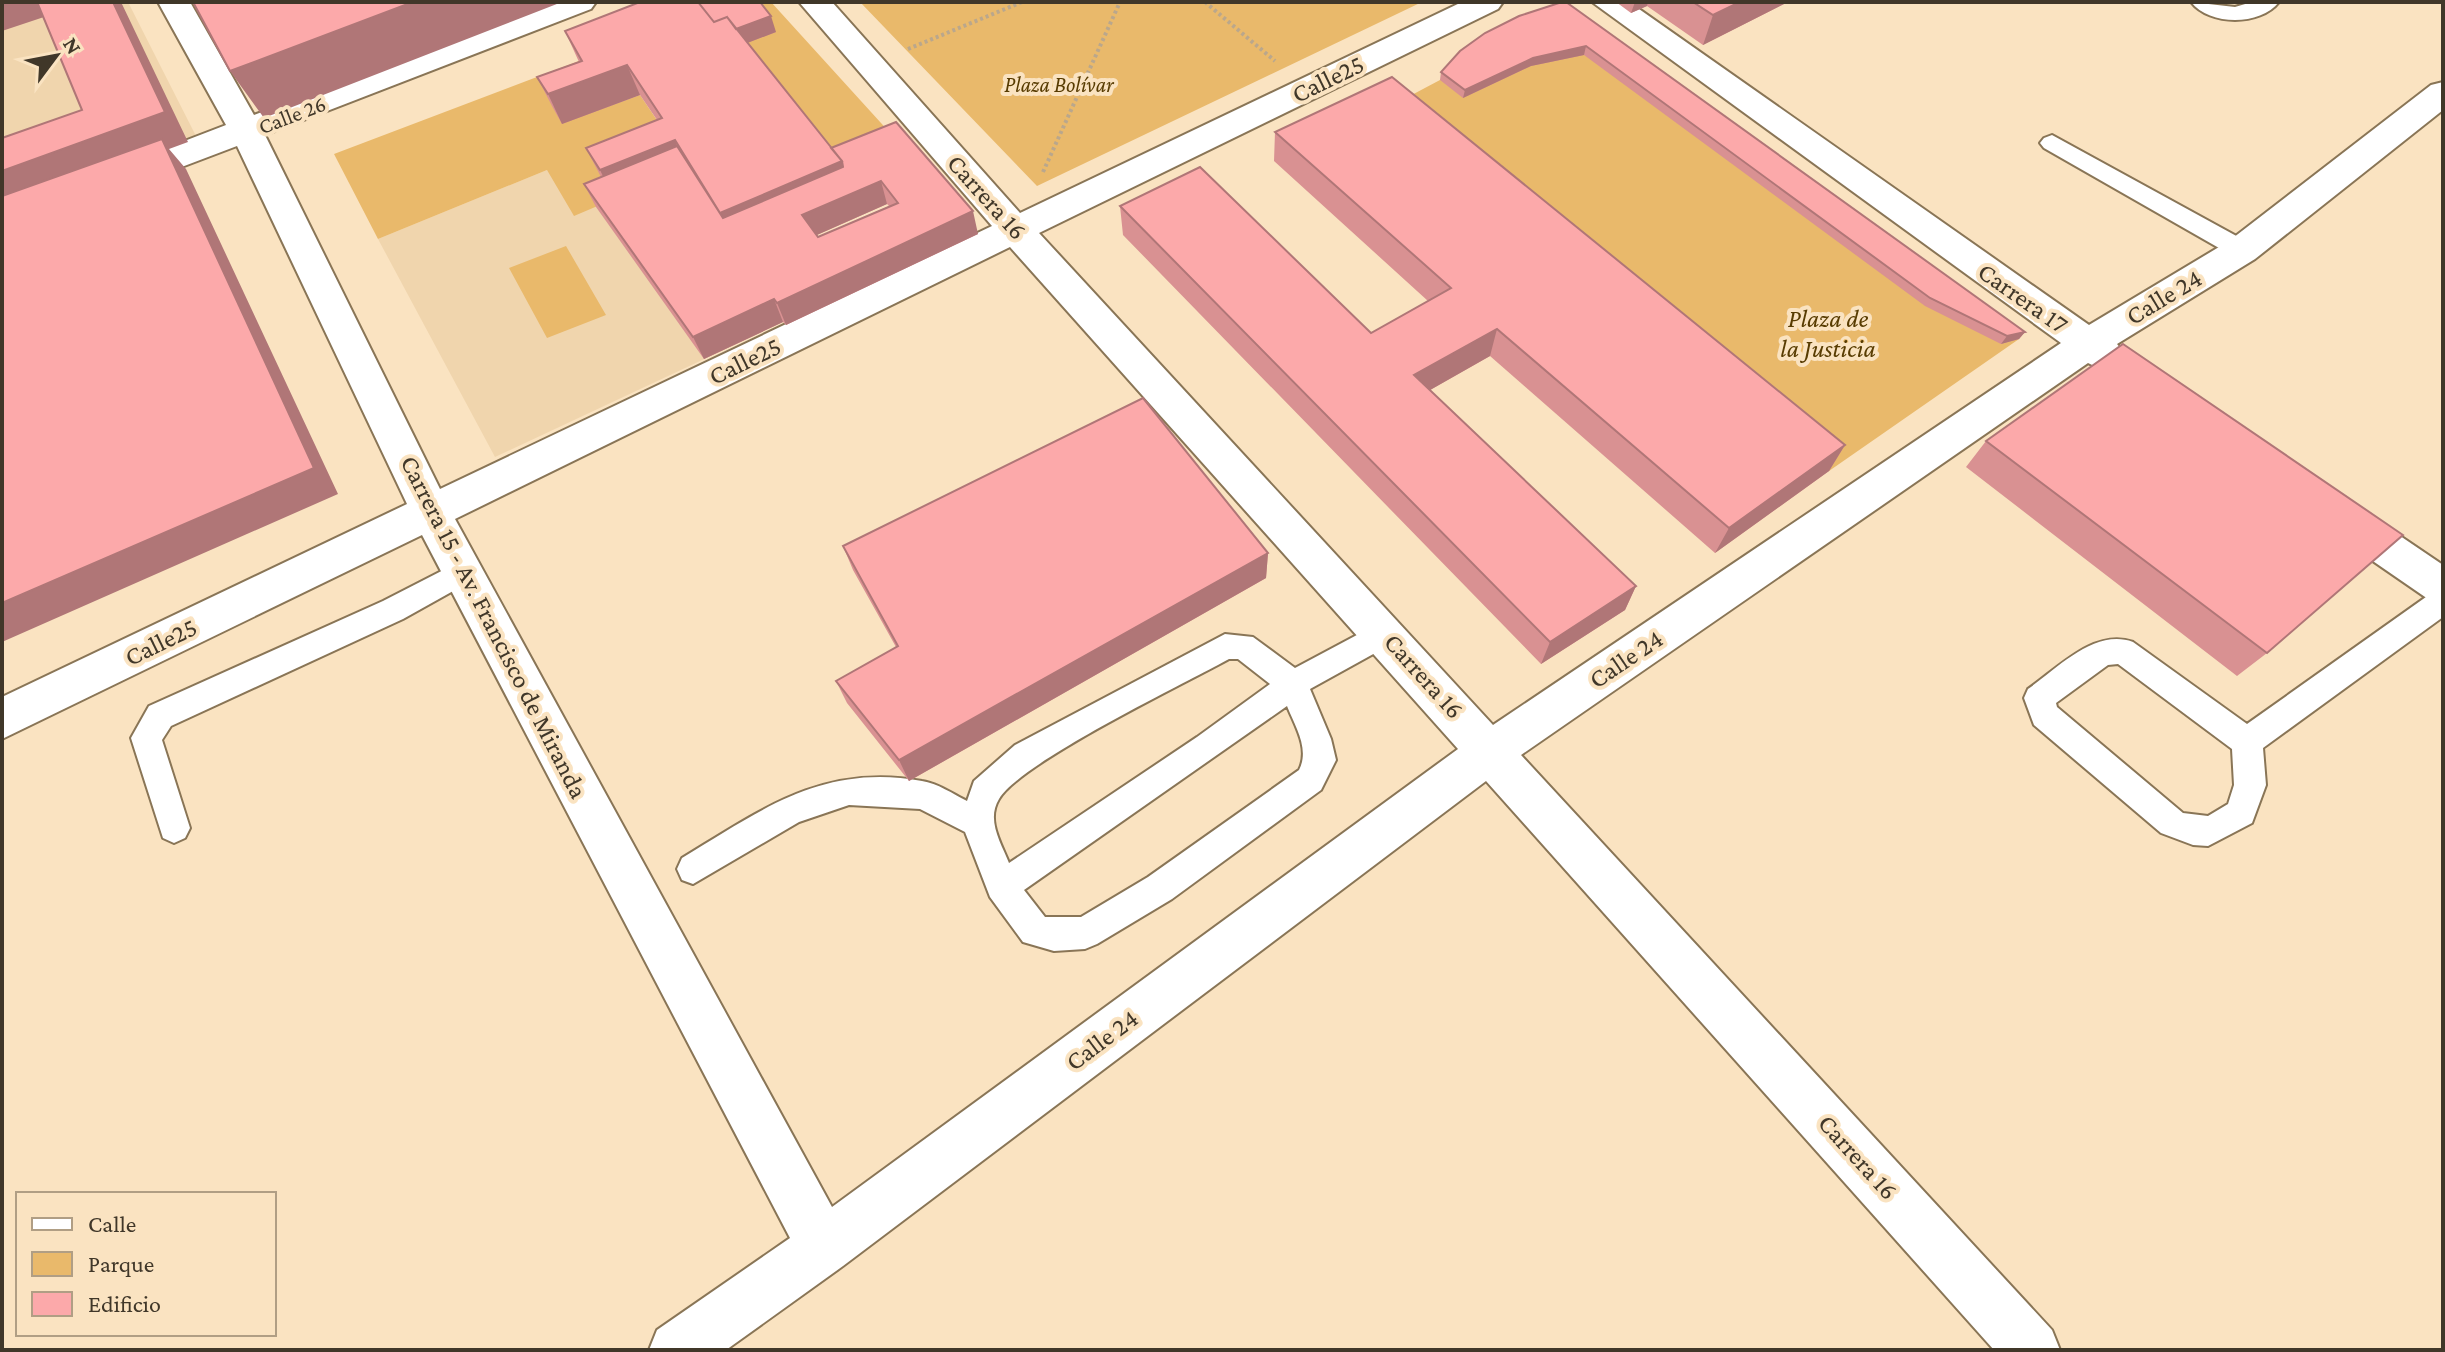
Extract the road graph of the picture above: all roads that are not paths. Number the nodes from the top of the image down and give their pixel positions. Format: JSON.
{"nodes":[{"id":1,"x":174,"y":2,"type":"edge"},
{"id":2,"x":580,"y":2,"type":"edge"},
{"id":3,"x":815,"y":2,"type":"edge"},
{"id":4,"x":1487,"y":2,"type":"edge"},
{"id":5,"x":1608,"y":2,"type":"edge"},
{"id":6,"x":2202,"y":2,"type":"edge"},
{"id":7,"x":2268,"y":2,"type":"edge"},
{"id":8,"x":2443,"y":93,"type":"edge"},
{"id":9,"x":247,"y":132,"type":"junction"},
{"id":10,"x":2052,"y":143,"type":"dead end"},
{"id":11,"x":89,"y":189,"type":"edge"},
{"id":12,"x":1016,"y":231,"type":"junction"},
{"id":13,"x":2242,"y":250,"type":"junction"},
{"id":14,"x":2088,"y":344,"type":"junction"},
{"id":15,"x":2141,"y":380,"type":"edge"},
{"id":16,"x":2312,"y":497,"type":"edge"},
{"id":17,"x":433,"y":511,"type":"junction"},
{"id":18,"x":461,"y":573,"type":"junction"},
{"id":19,"x":2443,"y":587,"type":"edge"},
{"id":20,"x":2443,"y":601,"type":"edge"},
{"id":21,"x":1385,"y":633,"type":"junction"},
{"id":22,"x":1293,"y":684,"type":"junction"},
{"id":23,"x":2,"y":719,"type":"edge"},
{"id":24,"x":2247,"y":742,"type":"junction"},
{"id":25,"x":1491,"y":751,"type":"junction"},
{"id":26,"x":977,"y":822,"type":"junction"},
{"id":27,"x":174,"y":828,"type":"dead end"},
{"id":28,"x":693,"y":869,"type":"dead end"},
{"id":29,"x":1002,"y":886,"type":"junction"},
{"id":30,"x":824,"y":1247,"type":"junction"},
{"id":31,"x":677,"y":1350,"type":"edge"},
{"id":32,"x":2032,"y":1350,"type":"edge"}],
"edges":[{"from":1,"to":9,"type":"street","name":"Carrera 15 - Av. Francisco de Miranda"},
{"from":2,"to":9,"type":"street","name":"Calle 26"},
{"from":3,"to":12,"type":"street","name":"Carrera 16"},
{"from":4,"to":12,"type":"street","name":"Calle25"},
{"from":5,"to":14,"type":"street","name":"Carrera 17"},
{"from":6,"to":7,"type":"lane"},
{"from":8,"to":13,"type":"street","name":"Calle 24"},
{"from":9,"to":11,"type":"street","name":"Calle 26"},
{"from":9,"to":17,"type":"street","name":"Carrera 15 - Av. Francisco de Miranda"},
{"from":10,"to":13,"type":"lane"},
{"from":12,"to":17,"type":"street","name":"Calle25"},
{"from":12,"to":21,"type":"street","name":"Carrera 16"},
{"from":13,"to":14,"type":"street","name":"Calle 24"},
{"from":14,"to":15,"type":"street","name":"Carrera 17"},
{"from":14,"to":25,"type":"street","name":"Calle 24"},
{"from":16,"to":19,"type":"street"},
{"from":17,"to":18,"type":"street","name":"Carrera 15 - Av. Francisco de Miranda"},
{"from":17,"to":23,"type":"street","name":"Calle25"},
{"from":18,"to":27,"type":"lane"},
{"from":18,"to":30,"type":"street","name":"Carrera 15 - Av. Francisco de Miranda"},
{"from":20,"to":24,"type":"lane"},
{"from":21,"to":22,"type":"lane"},
{"from":21,"to":25,"type":"street","name":"Carrera 16"},
{"from":22,"to":26,"type":"lane"},
{"from":22,"to":29,"type":"lane"},
{"from":22,"to":29,"type":"lane"},
{"from":24,"to":24,"type":"lane"},
{"from":25,"to":30,"type":"street","name":"Calle 24"},
{"from":25,"to":32,"type":"street","name":"Carrera 16"},
{"from":26,"to":28,"type":"lane"},
{"from":26,"to":29,"type":"lane"},
{"from":30,"to":31,"type":"street","name":"Calle 24"}]}
